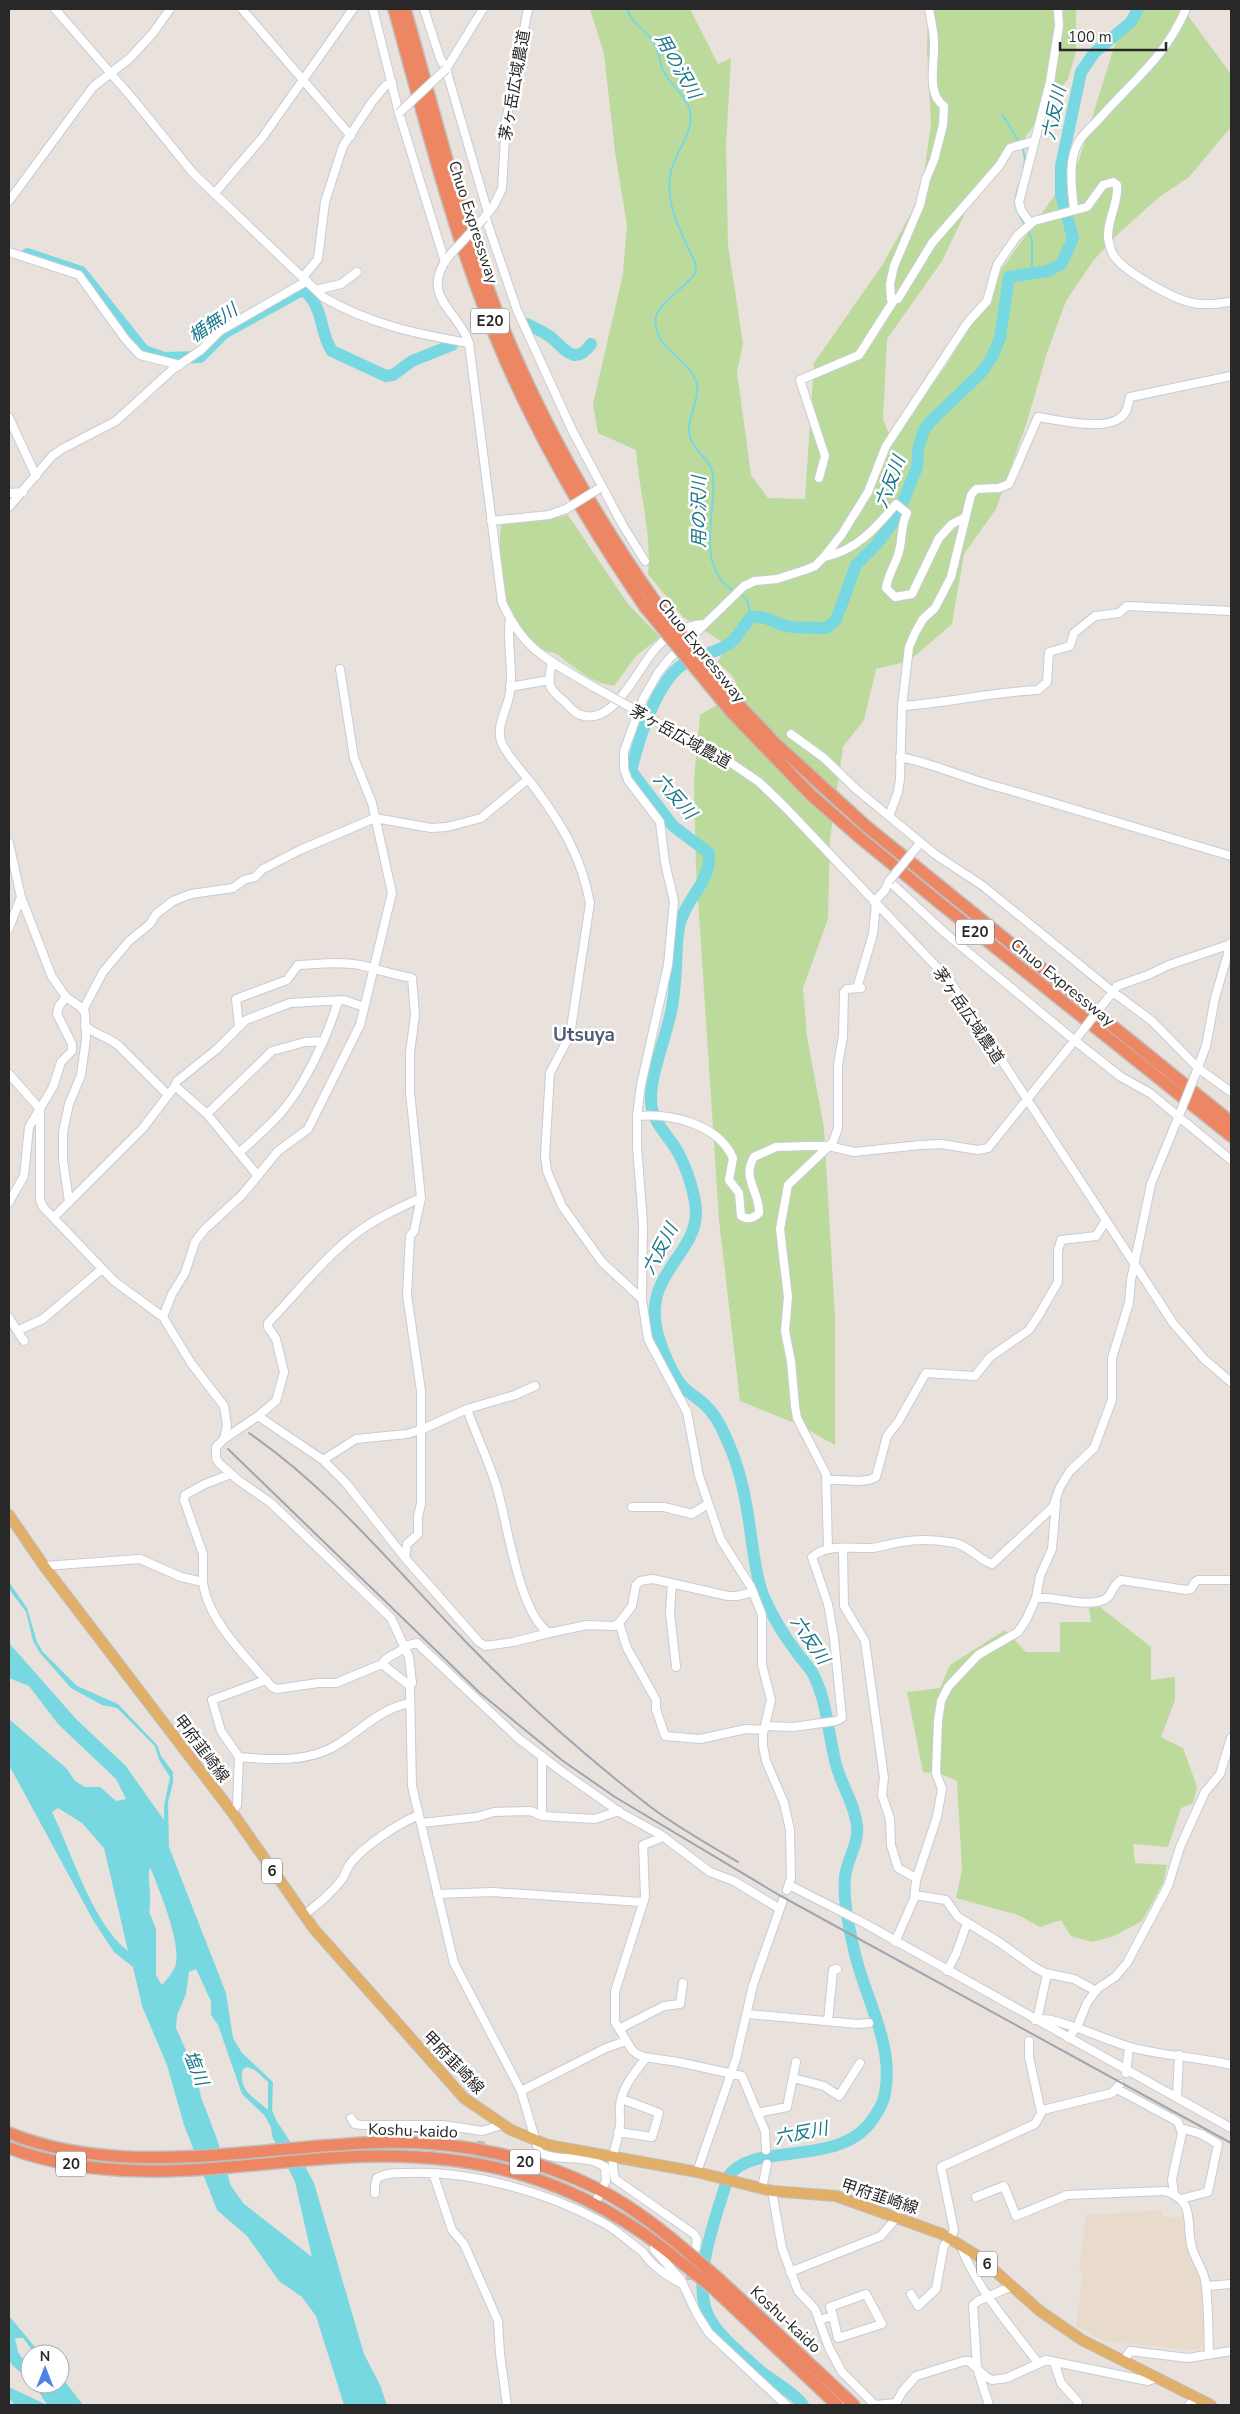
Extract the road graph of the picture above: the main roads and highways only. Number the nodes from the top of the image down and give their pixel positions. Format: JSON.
{"nodes":[{"id":1,"x":394,"y":9,"type":"edge"},
{"id":2,"x":405,"y":9,"type":"edge"},
{"id":3,"x":650,"y":604,"type":"junction"},
{"id":4,"x":736,"y":709,"type":"junction"},
{"id":5,"x":1231,"y":1122,"type":"edge"},
{"id":6,"x":1231,"y":1136,"type":"edge"},
{"id":7,"x":9,"y":1515,"type":"edge"},
{"id":8,"x":9,"y":2133,"type":"edge"},
{"id":9,"x":9,"y":2148,"type":"edge"},
{"id":10,"x":717,"y":2284,"type":"junction"},
{"id":11,"x":1192,"y":2401,"type":"edge"},
{"id":12,"x":838,"y":2405,"type":"edge"},
{"id":13,"x":854,"y":2405,"type":"edge"},
{"id":14,"x":1211,"y":2405,"type":"edge"}],
"edges":[{"from":1,"to":3,"type":"highway","name":"Chuo Expressway","number":"E20"},
{"from":2,"to":3,"type":"highway","name":"Chuo Expressway","number":"E20"},
{"from":3,"to":4,"type":"highway","name":"Chuo Expressway","number":"E20","bridge":true},
{"from":4,"to":5,"type":"highway","name":"Chuo Expressway","number":"E20"},
{"from":4,"to":6,"type":"highway","name":"Chuo Expressway","number":"E20"},
{"from":7,"to":11,"type":"main road","name":"甲府韮崎線","number":"6"},
{"from":8,"to":10,"type":"highway","name":"Koshu-kaido","number":"20","bridge":true},
{"from":9,"to":10,"type":"highway","name":"Koshu-kaido","number":"20","bridge":true},
{"from":10,"to":12,"type":"highway","name":"Koshu-kaido","number":"20"},
{"from":10,"to":13,"type":"highway","name":"Koshu-kaido","number":"20"},
{"from":11,"to":14,"type":"main road","name":"甲府韮崎線","number":"6"}]}
